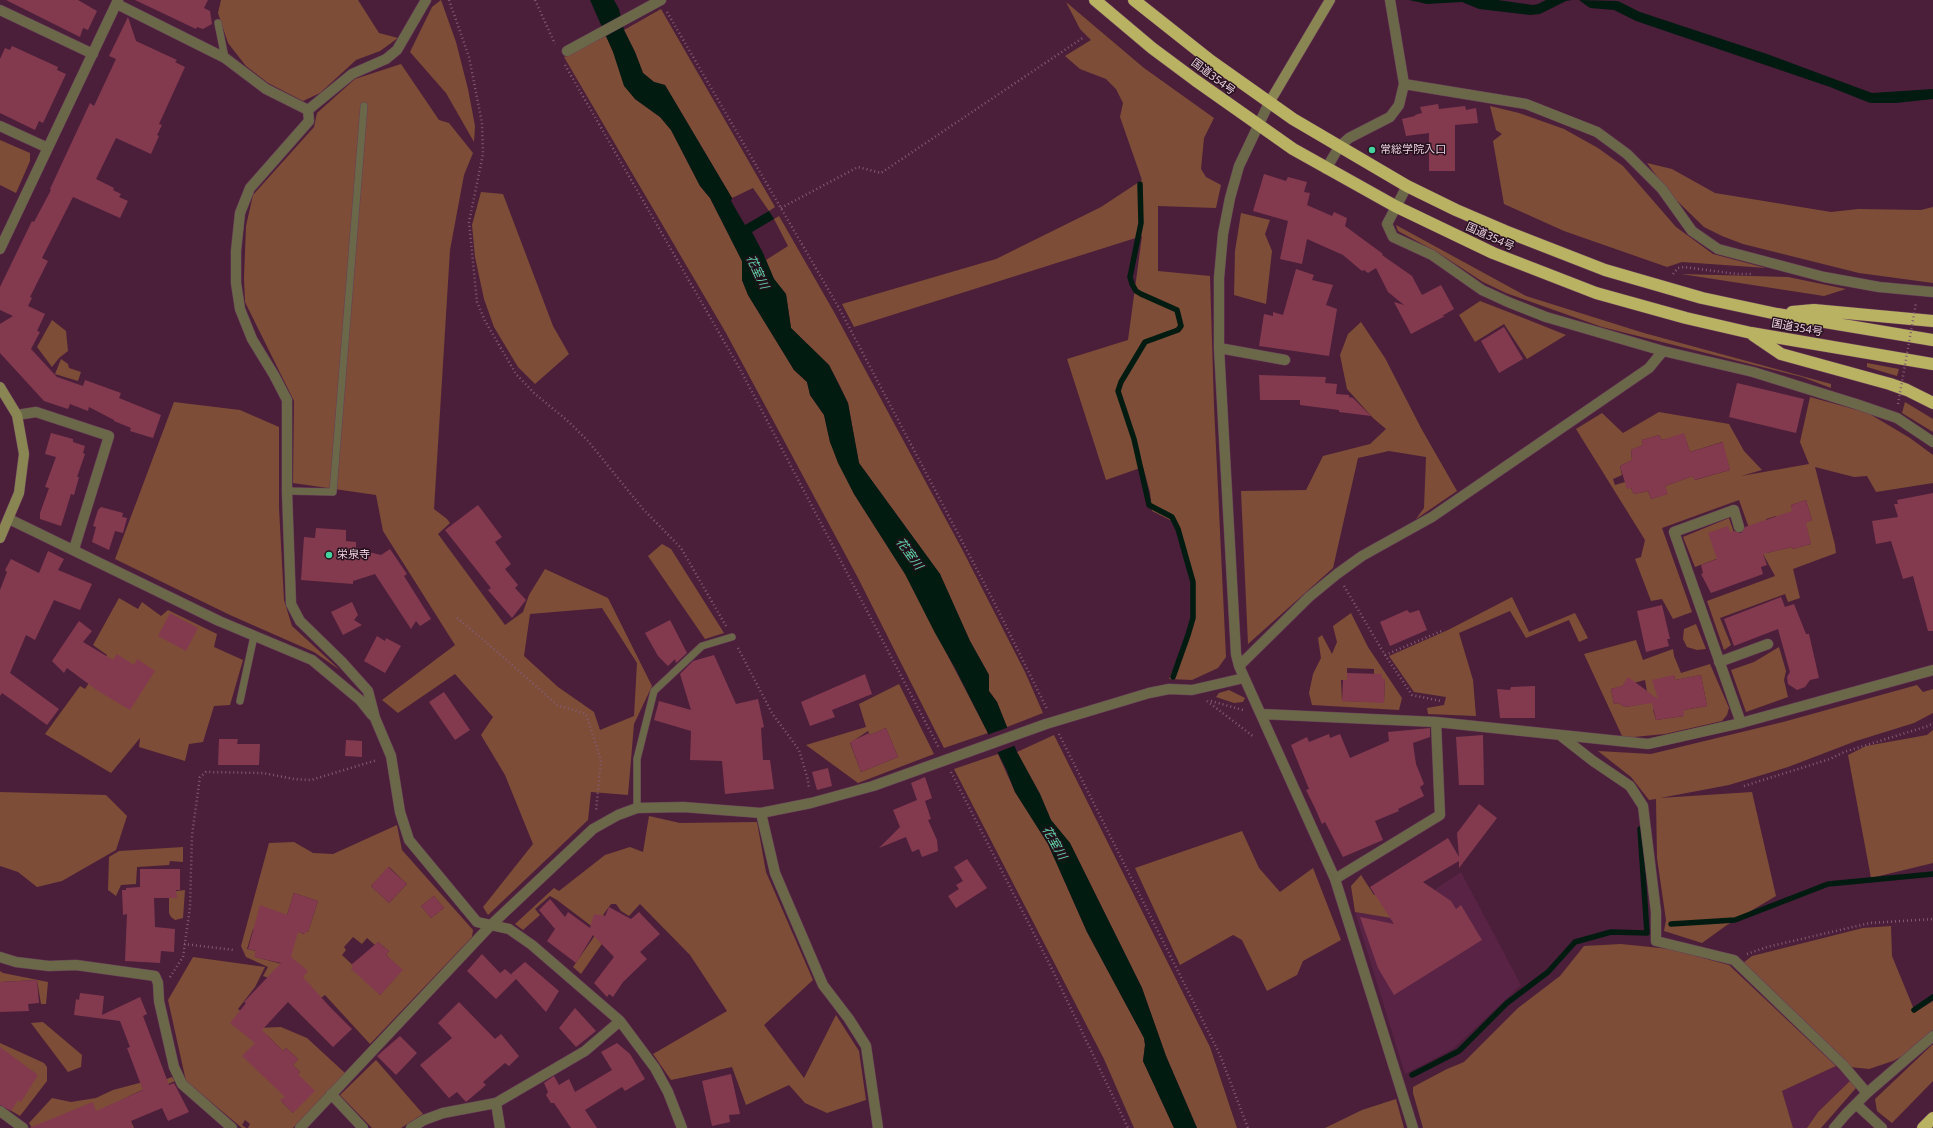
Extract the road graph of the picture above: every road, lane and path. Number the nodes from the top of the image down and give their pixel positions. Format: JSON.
{"nodes":[{"id":1,"x":426,"y":0,"type":"edge"},
{"id":2,"x":449,"y":0,"type":"edge"},
{"id":3,"x":535,"y":0,"type":"edge"},
{"id":4,"x":1095,"y":0,"type":"edge"},
{"id":5,"x":1134,"y":0,"type":"edge"},
{"id":6,"x":1330,"y":0,"type":"edge"},
{"id":7,"x":1390,"y":0,"type":"edge"},
{"id":8,"x":118,"y":2,"type":"edge"},
{"id":9,"x":660,"y":4,"type":"edge"},
{"id":10,"x":0,"y":10,"type":"edge"},
{"id":11,"x":218,"y":24,"type":"dead end"},
{"id":12,"x":1084,"y":37,"type":"dead end"},
{"id":13,"x":556,"y":47,"type":"dead end"},
{"id":14,"x":567,"y":51,"type":"dead end"},
{"id":15,"x":93,"y":54,"type":"junction"},
{"id":16,"x":225,"y":58,"type":"junction"},
{"id":17,"x":563,"y":61,"type":"dead end"},
{"id":18,"x":1404,"y":84,"type":"junction"},
{"id":19,"x":1269,"y":103,"type":"junction"},
{"id":20,"x":364,"y":106,"type":"dead end"},
{"id":21,"x":308,"y":110,"type":"junction"},
{"id":22,"x":0,"y":126,"type":"edge"},
{"id":23,"x":1258,"y":126,"type":"junction"},
{"id":24,"x":1339,"y":147,"type":"junction"},
{"id":25,"x":48,"y":148,"type":"junction"},
{"id":26,"x":1326,"y":169,"type":"junction"},
{"id":27,"x":1407,"y":186,"type":"junction"},
{"id":28,"x":1395,"y":206,"type":"junction"},
{"id":29,"x":781,"y":208,"type":"junction"},
{"id":30,"x":0,"y":247,"type":"edge"},
{"id":31,"x":1673,"y":274,"type":"dead end"},
{"id":32,"x":1752,"y":274,"type":"dead end"},
{"id":33,"x":1933,"y":292,"type":"edge"},
{"id":34,"x":1916,"y":303,"type":"dead end"},
{"id":35,"x":839,"y":308,"type":"dead end"},
{"id":36,"x":1777,"y":314,"type":"junction"},
{"id":37,"x":1933,"y":321,"type":"edge"},
{"id":38,"x":1751,"y":333,"type":"junction"},
{"id":39,"x":1933,"y":340,"type":"edge"},
{"id":40,"x":1220,"y":348,"type":"junction"},
{"id":41,"x":1663,"y":351,"type":"junction"},
{"id":42,"x":1285,"y":360,"type":"dead end"},
{"id":43,"x":1933,"y":364,"type":"edge"},
{"id":44,"x":0,"y":386,"type":"edge"},
{"id":45,"x":1898,"y":404,"type":"dead end"},
{"id":46,"x":1933,"y":404,"type":"edge"},
{"id":47,"x":17,"y":415,"type":"junction"},
{"id":48,"x":1933,"y":442,"type":"edge"},
{"id":49,"x":287,"y":491,"type":"junction"},
{"id":50,"x":10,"y":519,"type":"junction"},
{"id":51,"x":1739,"y":527,"type":"dead end"},
{"id":52,"x":0,"y":538,"type":"edge"},
{"id":53,"x":74,"y":548,"type":"junction"},
{"id":54,"x":1337,"y":574,"type":"junction"},
{"id":55,"x":457,"y":618,"type":"dead end"},
{"id":56,"x":1444,"y":630,"type":"dead end"},
{"id":57,"x":254,"y":636,"type":"junction"},
{"id":58,"x":732,"y":637,"type":"junction"},
{"id":59,"x":1768,"y":644,"type":"dead end"},
{"id":60,"x":1385,"y":655,"type":"junction"},
{"id":61,"x":1719,"y":662,"type":"junction"},
{"id":62,"x":1238,"y":666,"type":"junction"},
{"id":63,"x":1933,"y":670,"type":"edge"},
{"id":64,"x":1244,"y":678,"type":"junction"},
{"id":65,"x":240,"y":701,"type":"dead end"},
{"id":66,"x":1441,"y":701,"type":"dead end"},
{"id":67,"x":1261,"y":714,"type":"junction"},
{"id":68,"x":375,"y":718,"type":"junction"},
{"id":69,"x":1436,"y":722,"type":"junction"},
{"id":70,"x":1741,"y":723,"type":"junction"},
{"id":71,"x":1933,"y":723,"type":"edge"},
{"id":72,"x":1560,"y":736,"type":"junction"},
{"id":73,"x":1257,"y":739,"type":"dead end"},
{"id":74,"x":391,"y":756,"type":"junction"},
{"id":75,"x":944,"y":760,"type":"junction"},
{"id":76,"x":1744,"y":786,"type":"dead end"},
{"id":77,"x":811,"y":803,"type":"junction"},
{"id":78,"x":636,"y":808,"type":"junction"},
{"id":79,"x":761,"y":813,"type":"junction"},
{"id":80,"x":594,"y":830,"type":"junction"},
{"id":81,"x":1335,"y":879,"type":"junction"},
{"id":82,"x":1933,"y":919,"type":"edge"},
{"id":83,"x":490,"y":926,"type":"junction"},
{"id":84,"x":184,"y":944,"type":"junction"},
{"id":85,"x":234,"y":950,"type":"dead end"},
{"id":86,"x":0,"y":957,"type":"edge"},
{"id":87,"x":1734,"y":960,"type":"junction"},
{"id":88,"x":158,"y":983,"type":"junction"},
{"id":89,"x":620,"y":1022,"type":"junction"},
{"id":90,"x":1933,"y":1036,"type":"edge"},
{"id":91,"x":1867,"y":1093,"type":"junction"},
{"id":92,"x":331,"y":1094,"type":"junction"},
{"id":93,"x":496,"y":1103,"type":"junction"},
{"id":94,"x":1856,"y":1104,"type":"junction"},
{"id":95,"x":0,"y":1111,"type":"edge"},
{"id":96,"x":1933,"y":1118,"type":"edge"},
{"id":97,"x":680,"y":1127,"type":"edge"},
{"id":98,"x":23,"y":1128,"type":"edge"},
{"id":99,"x":232,"y":1128,"type":"edge"},
{"id":100,"x":300,"y":1128,"type":"edge"},
{"id":101,"x":363,"y":1128,"type":"edge"},
{"id":102,"x":411,"y":1128,"type":"edge"},
{"id":103,"x":500,"y":1128,"type":"edge"},
{"id":104,"x":878,"y":1128,"type":"edge"},
{"id":105,"x":1128,"y":1128,"type":"edge"},
{"id":106,"x":1413,"y":1128,"type":"edge"},
{"id":107,"x":1834,"y":1128,"type":"edge"},
{"id":108,"x":1882,"y":1128,"type":"edge"},
{"id":109,"x":1923,"y":1128,"type":"edge"}],
"edges":[{"from":1,"to":21,"type":"street"},
{"from":2,"to":58,"type":"path"},
{"from":3,"to":13,"type":"path"},
{"from":4,"to":23,"type":"highway","name":"国道354号"},
{"from":5,"to":19,"type":"highway","name":"国道354号"},
{"from":6,"to":19,"type":"street"},
{"from":7,"to":18,"type":"street"},
{"from":8,"to":15,"type":"street"},
{"from":8,"to":16,"type":"street"},
{"from":9,"to":14,"type":"street"},
{"from":9,"to":29,"type":"path"},
{"from":10,"to":15,"type":"street"},
{"from":11,"to":16,"type":"lane"},
{"from":12,"to":29,"type":"path"},
{"from":15,"to":25,"type":"street"},
{"from":16,"to":21,"type":"street"},
{"from":17,"to":75,"type":"path"},
{"from":18,"to":24,"type":"street"},
{"from":18,"to":33,"type":"street"},
{"from":19,"to":23,"type":"street"},
{"from":19,"to":24,"type":"highway","name":"国道354号"},
{"from":20,"to":49,"type":"lane"},
{"from":21,"to":49,"type":"street"},
{"from":22,"to":25,"type":"street"},
{"from":23,"to":26,"type":"highway","name":"国道354号"},
{"from":23,"to":40,"type":"street"},
{"from":24,"to":26,"type":"street"},
{"from":24,"to":27,"type":"highway","name":"国道354号"},
{"from":25,"to":30,"type":"street"},
{"from":26,"to":28,"type":"highway","name":"国道354号"},
{"from":27,"to":28,"type":"street"},
{"from":27,"to":36,"type":"highway","name":"国道354号"},
{"from":28,"to":38,"type":"highway","name":"国道354号"},
{"from":28,"to":41,"type":"street"},
{"from":29,"to":35,"type":"path"},
{"from":31,"to":32,"type":"path"},
{"from":34,"to":45,"type":"path","bridge":true},
{"from":36,"to":37,"type":"highway"},
{"from":36,"to":39,"type":"highway","name":"国道354号"},
{"from":38,"to":43,"type":"highway","name":"国道354号"},
{"from":38,"to":46,"type":"highway"},
{"from":40,"to":42,"type":"street"},
{"from":40,"to":62,"type":"street"},
{"from":41,"to":48,"type":"street"},
{"from":41,"to":54,"type":"street"},
{"from":44,"to":47,"type":"street"},
{"from":47,"to":50,"type":"street"},
{"from":47,"to":53,"type":"street"},
{"from":49,"to":68,"type":"street"},
{"from":50,"to":52,"type":"street"},
{"from":50,"to":53,"type":"street"},
{"from":51,"to":61,"type":"street"},
{"from":53,"to":57,"type":"street"},
{"from":54,"to":60,"type":"path"},
{"from":54,"to":62,"type":"street"},
{"from":55,"to":80,"type":"path"},
{"from":56,"to":60,"type":"path"},
{"from":57,"to":65,"type":"lane"},
{"from":57,"to":68,"type":"street"},
{"from":58,"to":77,"type":"path"},
{"from":58,"to":78,"type":"lane"},
{"from":59,"to":61,"type":"street"},
{"from":60,"to":66,"type":"path"},
{"from":61,"to":70,"type":"street"},
{"from":62,"to":64,"type":"street"},
{"from":63,"to":70,"type":"street"},
{"from":64,"to":67,"type":"street"},
{"from":64,"to":75,"type":"street"},
{"from":67,"to":69,"type":"street"},
{"from":67,"to":73,"type":"path"},
{"from":67,"to":81,"type":"street"},
{"from":68,"to":74,"type":"street"},
{"from":69,"to":72,"type":"street"},
{"from":69,"to":81,"type":"street"},
{"from":70,"to":72,"type":"street"},
{"from":71,"to":76,"type":"path"},
{"from":72,"to":87,"type":"street"},
{"from":74,"to":83,"type":"street"},
{"from":74,"to":84,"type":"path"},
{"from":75,"to":77,"type":"street"},
{"from":75,"to":105,"type":"path"},
{"from":77,"to":79,"type":"street"},
{"from":78,"to":79,"type":"street"},
{"from":78,"to":80,"type":"street"},
{"from":79,"to":104,"type":"street"},
{"from":80,"to":83,"type":"street"},
{"from":81,"to":106,"type":"street"},
{"from":82,"to":87,"type":"path"},
{"from":83,"to":89,"type":"street"},
{"from":83,"to":92,"type":"street"},
{"from":84,"to":85,"type":"path"},
{"from":84,"to":88,"type":"path"},
{"from":86,"to":88,"type":"street"},
{"from":87,"to":91,"type":"street"},
{"from":88,"to":99,"type":"street"},
{"from":89,"to":93,"type":"street"},
{"from":89,"to":97,"type":"street"},
{"from":90,"to":91,"type":"street"},
{"from":91,"to":94,"type":"street"},
{"from":92,"to":100,"type":"street"},
{"from":92,"to":101,"type":"street"},
{"from":93,"to":102,"type":"street"},
{"from":93,"to":103,"type":"street"},
{"from":94,"to":107,"type":"street"},
{"from":94,"to":108,"type":"street"},
{"from":95,"to":98,"type":"street"},
{"from":96,"to":109,"type":"highway"}]}
